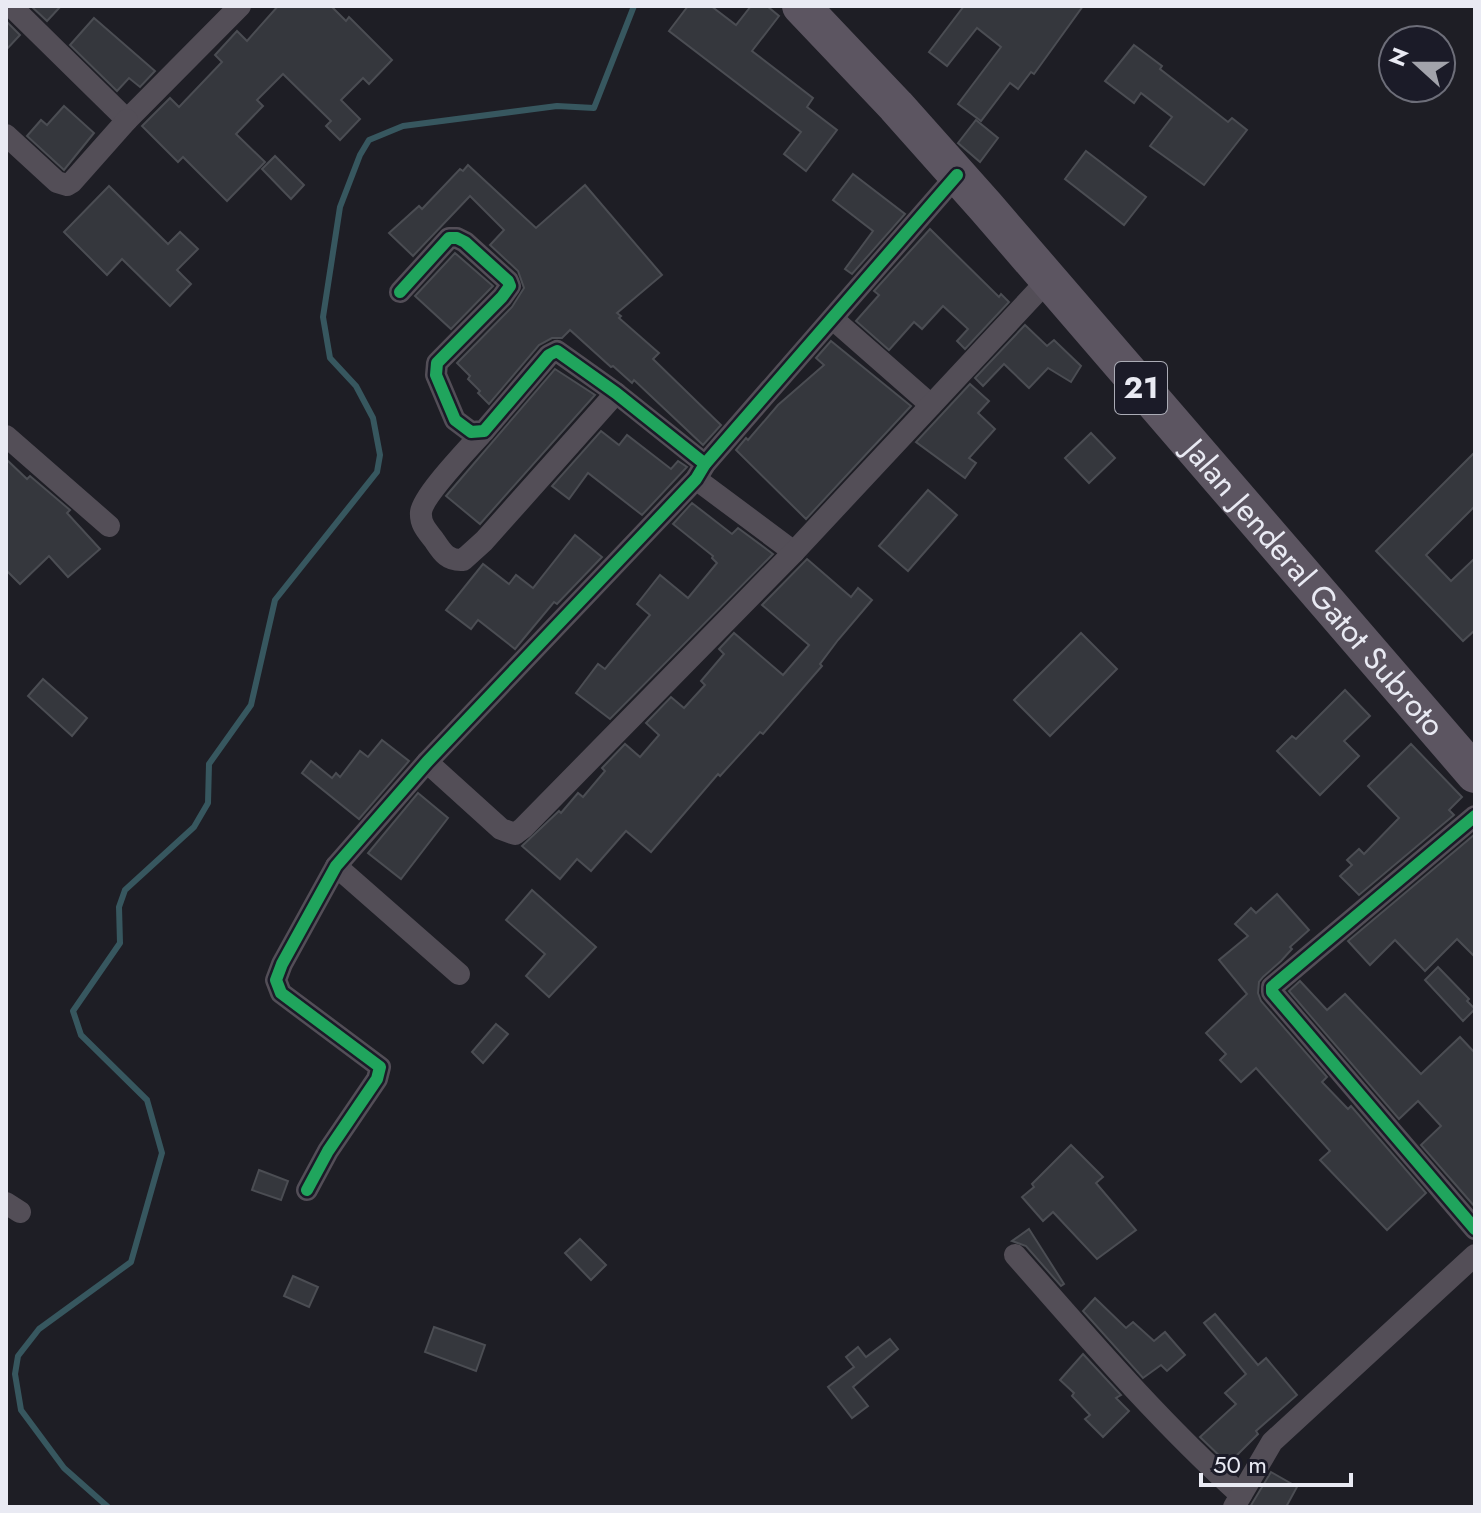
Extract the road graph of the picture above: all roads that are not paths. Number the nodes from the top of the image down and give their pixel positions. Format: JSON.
{"nodes":[{"id":1,"x":11,"y":6,"type":"edge"},
{"id":2,"x":240,"y":6,"type":"edge"},
{"id":3,"x":801,"y":6,"type":"edge"},
{"id":4,"x":127,"y":120,"type":"junction"},
{"id":5,"x":6,"y":135,"type":"edge"},
{"id":6,"x":957,"y":175,"type":"junction"},
{"id":7,"x":1047,"y":281,"type":"junction"},
{"id":8,"x":400,"y":292,"type":"dead end"},
{"id":9,"x":833,"y":319,"type":"junction"},
{"id":10,"x":616,"y":393,"type":"junction"},
{"id":11,"x":931,"y":405,"type":"junction"},
{"id":12,"x":484,"y":431,"type":"junction"},
{"id":13,"x":6,"y":436,"type":"edge"},
{"id":14,"x":701,"y":471,"type":"junction"},
{"id":15,"x":109,"y":526,"type":"dead end"},
{"id":16,"x":794,"y":552,"type":"junction"},
{"id":17,"x":427,"y":762,"type":"junction"},
{"id":18,"x":1475,"y":774,"type":"edge"},
{"id":19,"x":1475,"y":816,"type":"edge"},
{"id":20,"x":336,"y":866,"type":"junction"},
{"id":21,"x":459,"y":974,"type":"dead end"},
{"id":22,"x":307,"y":1190,"type":"dead end"},
{"id":23,"x":1475,"y":1229,"type":"edge"},
{"id":24,"x":1015,"y":1255,"type":"dead end"},
{"id":25,"x":1475,"y":1255,"type":"edge"},
{"id":26,"x":1237,"y":1501,"type":"edge"}],
"edges":[{"from":1,"to":4,"type":"street"},
{"from":2,"to":4,"type":"street"},
{"from":3,"to":6,"type":"highway","name":"Jalan Jenderal Gatot Subroto","number":"21"},
{"from":4,"to":5,"type":"street"},
{"from":6,"to":7,"type":"highway","name":"Jalan Jenderal Gatot Subroto","number":"21"},
{"from":6,"to":9,"type":"street"},
{"from":7,"to":11,"type":"street"},
{"from":7,"to":18,"type":"highway","name":"Jalan Jenderal Gatot Subroto","number":"21"},
{"from":8,"to":12,"type":"street"},
{"from":9,"to":11,"type":"street"},
{"from":9,"to":14,"type":"street"},
{"from":10,"to":12,"type":"street"},
{"from":10,"to":12,"type":"street"},
{"from":10,"to":14,"type":"street"},
{"from":11,"to":16,"type":"street"},
{"from":13,"to":15,"type":"street"},
{"from":14,"to":16,"type":"street"},
{"from":14,"to":17,"type":"street"},
{"from":16,"to":17,"type":"street"},
{"from":17,"to":20,"type":"street"},
{"from":19,"to":23,"type":"street"},
{"from":20,"to":21,"type":"street"},
{"from":20,"to":22,"type":"street"},
{"from":24,"to":26,"type":"street"},
{"from":25,"to":26,"type":"street"}]}
